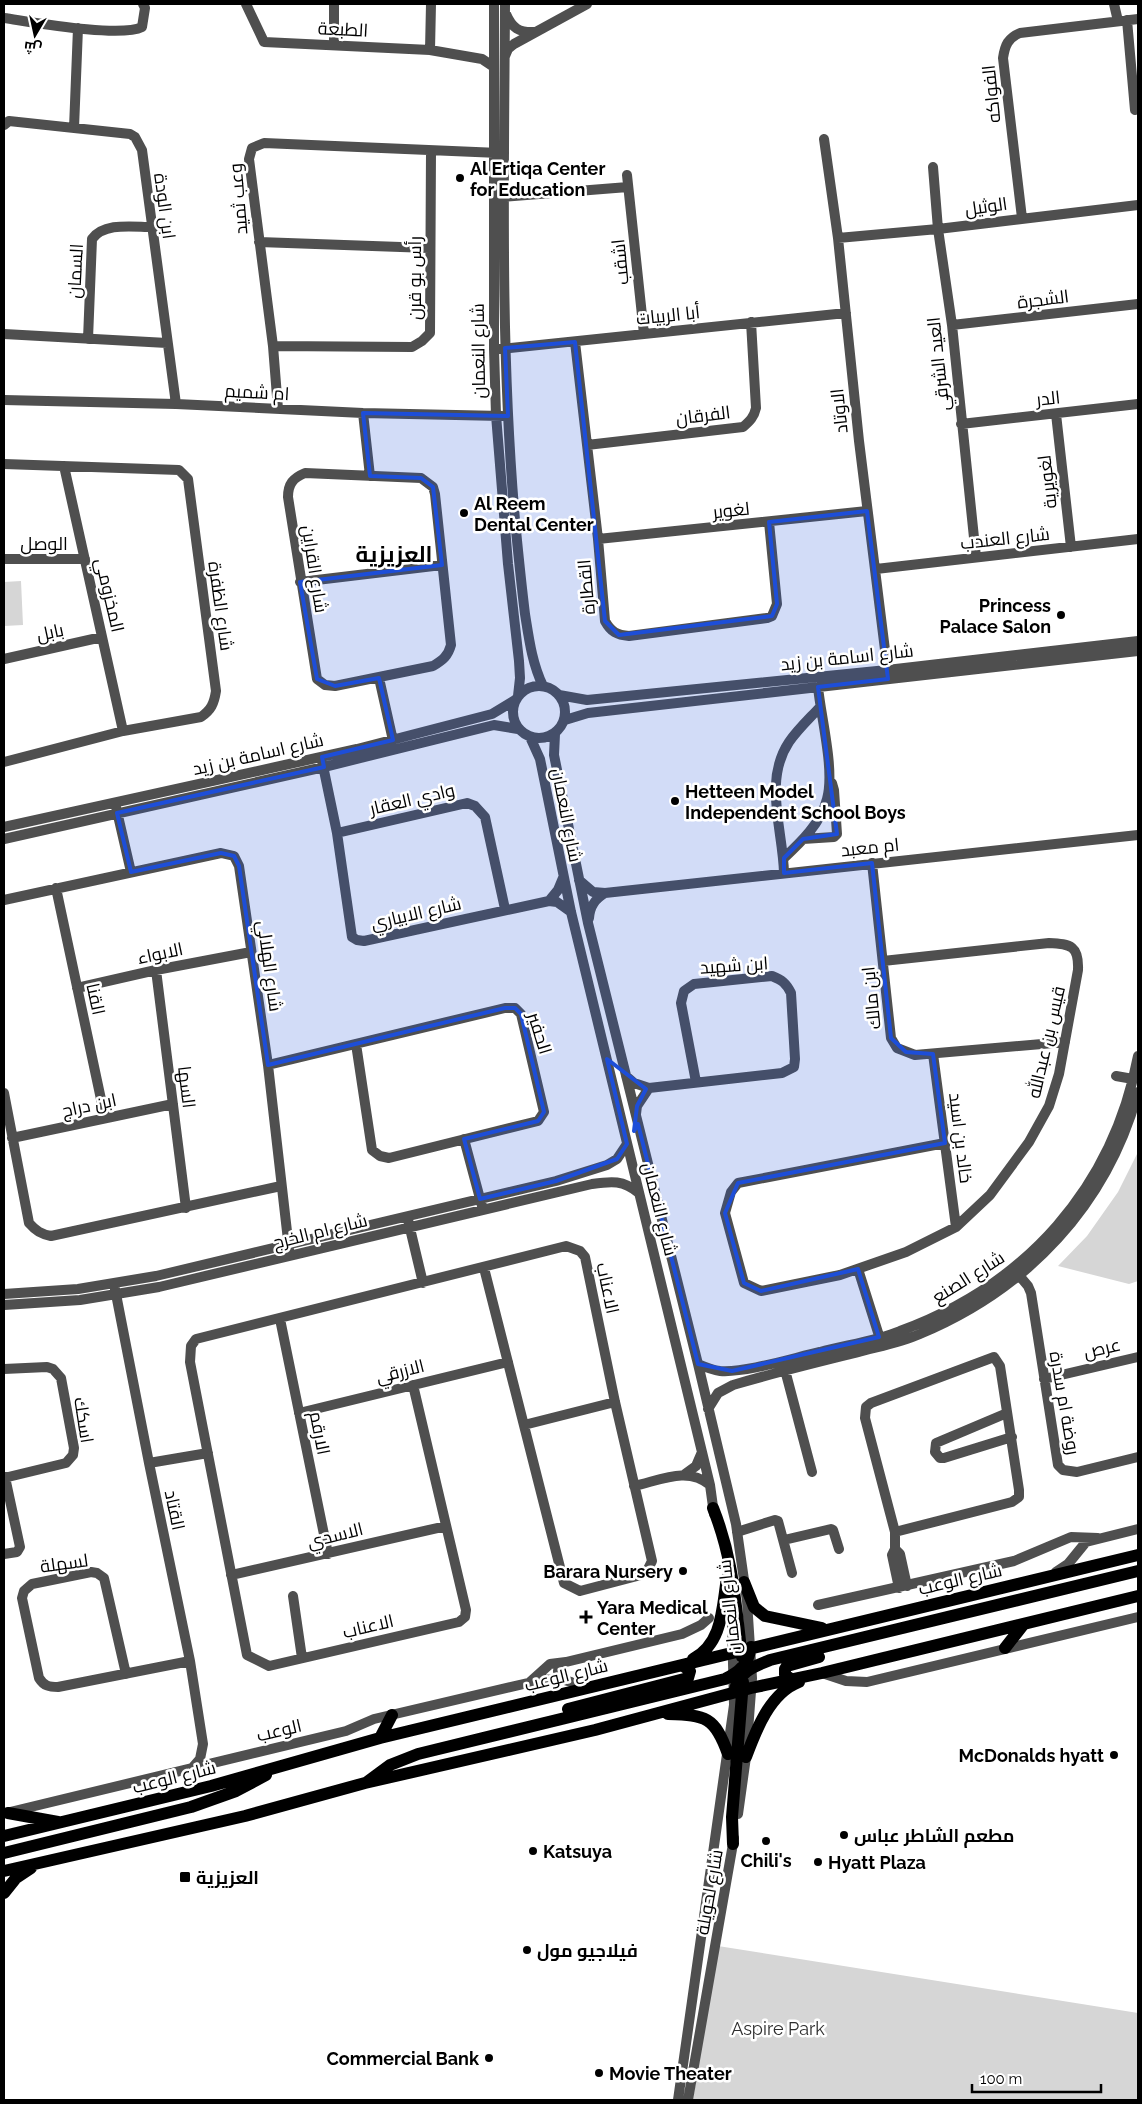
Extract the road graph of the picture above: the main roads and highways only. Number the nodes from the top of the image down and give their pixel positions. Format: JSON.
{"nodes":[{"id":1,"x":713,"y":1508,"type":"road end"},
{"id":2,"x":1138,"y":1555,"type":"edge"},
{"id":3,"x":1138,"y":1571,"type":"edge"},
{"id":4,"x":727,"y":1578,"type":"road end"},
{"id":5,"x":744,"y":1582,"type":"road end"},
{"id":6,"x":1080,"y":1584,"type":"junction"},
{"id":7,"x":1138,"y":1596,"type":"edge"},
{"id":8,"x":1023,"y":1625,"type":"junction"},
{"id":9,"x":827,"y":1628,"type":"junction"},
{"id":10,"x":1005,"y":1648,"type":"road end"},
{"id":11,"x":742,"y":1650,"type":"junction"},
{"id":12,"x":682,"y":1665,"type":"junction"},
{"id":13,"x":743,"y":1670,"type":"junction"},
{"id":14,"x":822,"y":1673,"type":"junction"},
{"id":15,"x":791,"y":1679,"type":"junction"},
{"id":16,"x":743,"y":1690,"type":"junction"},
{"id":17,"x":653,"y":1713,"type":"junction"},
{"id":18,"x":392,"y":1715,"type":"road end"},
{"id":19,"x":527,"y":1727,"type":"junction"},
{"id":20,"x":380,"y":1738,"type":"junction"},
{"id":21,"x":728,"y":1754,"type":"road end"},
{"id":22,"x":746,"y":1757,"type":"road end"},
{"id":23,"x":278,"y":1766,"type":"junction"},
{"id":24,"x":365,"y":1783,"type":"junction"},
{"id":25,"x":5,"y":1813,"type":"edge"},
{"id":26,"x":62,"y":1823,"type":"junction"},
{"id":27,"x":4,"y":1836,"type":"edge"},
{"id":28,"x":733,"y":1844,"type":"road end"},
{"id":29,"x":4,"y":1853,"type":"edge"},
{"id":30,"x":43,"y":1862,"type":"junction"},
{"id":31,"x":4,"y":1871,"type":"edge"},
{"id":32,"x":4,"y":1893,"type":"edge"}],
"edges":[{"from":1,"to":11,"type":"main road"},
{"from":2,"to":9,"type":"main road","name":"شارع الوعب"},
{"from":3,"to":6,"type":"main road"},
{"from":4,"to":12,"type":"main road"},
{"from":5,"to":9,"type":"main road"},
{"from":6,"to":13,"type":"main road"},
{"from":6,"to":15,"type":"main road"},
{"from":7,"to":8,"type":"main road"},
{"from":8,"to":10,"type":"main road"},
{"from":8,"to":14,"type":"main road"},
{"from":9,"to":11,"type":"main road","name":"شارع الوعب"},
{"from":11,"to":12,"type":"main road","name":"شارع الوعب"},
{"from":11,"to":13,"type":"main road"},
{"from":12,"to":19,"type":"main road"},
{"from":12,"to":20,"type":"main road","name":"شارع الوعب"},
{"from":13,"to":16,"type":"main road"},
{"from":13,"to":19,"type":"main road"},
{"from":14,"to":15,"type":"main road"},
{"from":14,"to":22,"type":"main road"},
{"from":15,"to":16,"type":"main road"},
{"from":16,"to":17,"type":"main road"},
{"from":16,"to":28,"type":"main road"},
{"from":17,"to":21,"type":"main road"},
{"from":17,"to":24,"type":"main road"},
{"from":18,"to":20,"type":"main road"},
{"from":19,"to":24,"type":"main road"},
{"from":20,"to":23,"type":"main road","name":"شارع الوعب"},
{"from":23,"to":26,"type":"main road","name":"شارع الوعب"},
{"from":23,"to":29,"type":"main road"},
{"from":24,"to":30,"type":"main road"},
{"from":25,"to":26,"type":"main road"},
{"from":26,"to":27,"type":"main road","name":"شارع الوعب"},
{"from":30,"to":31,"type":"main road"},
{"from":30,"to":32,"type":"main road"}]}
